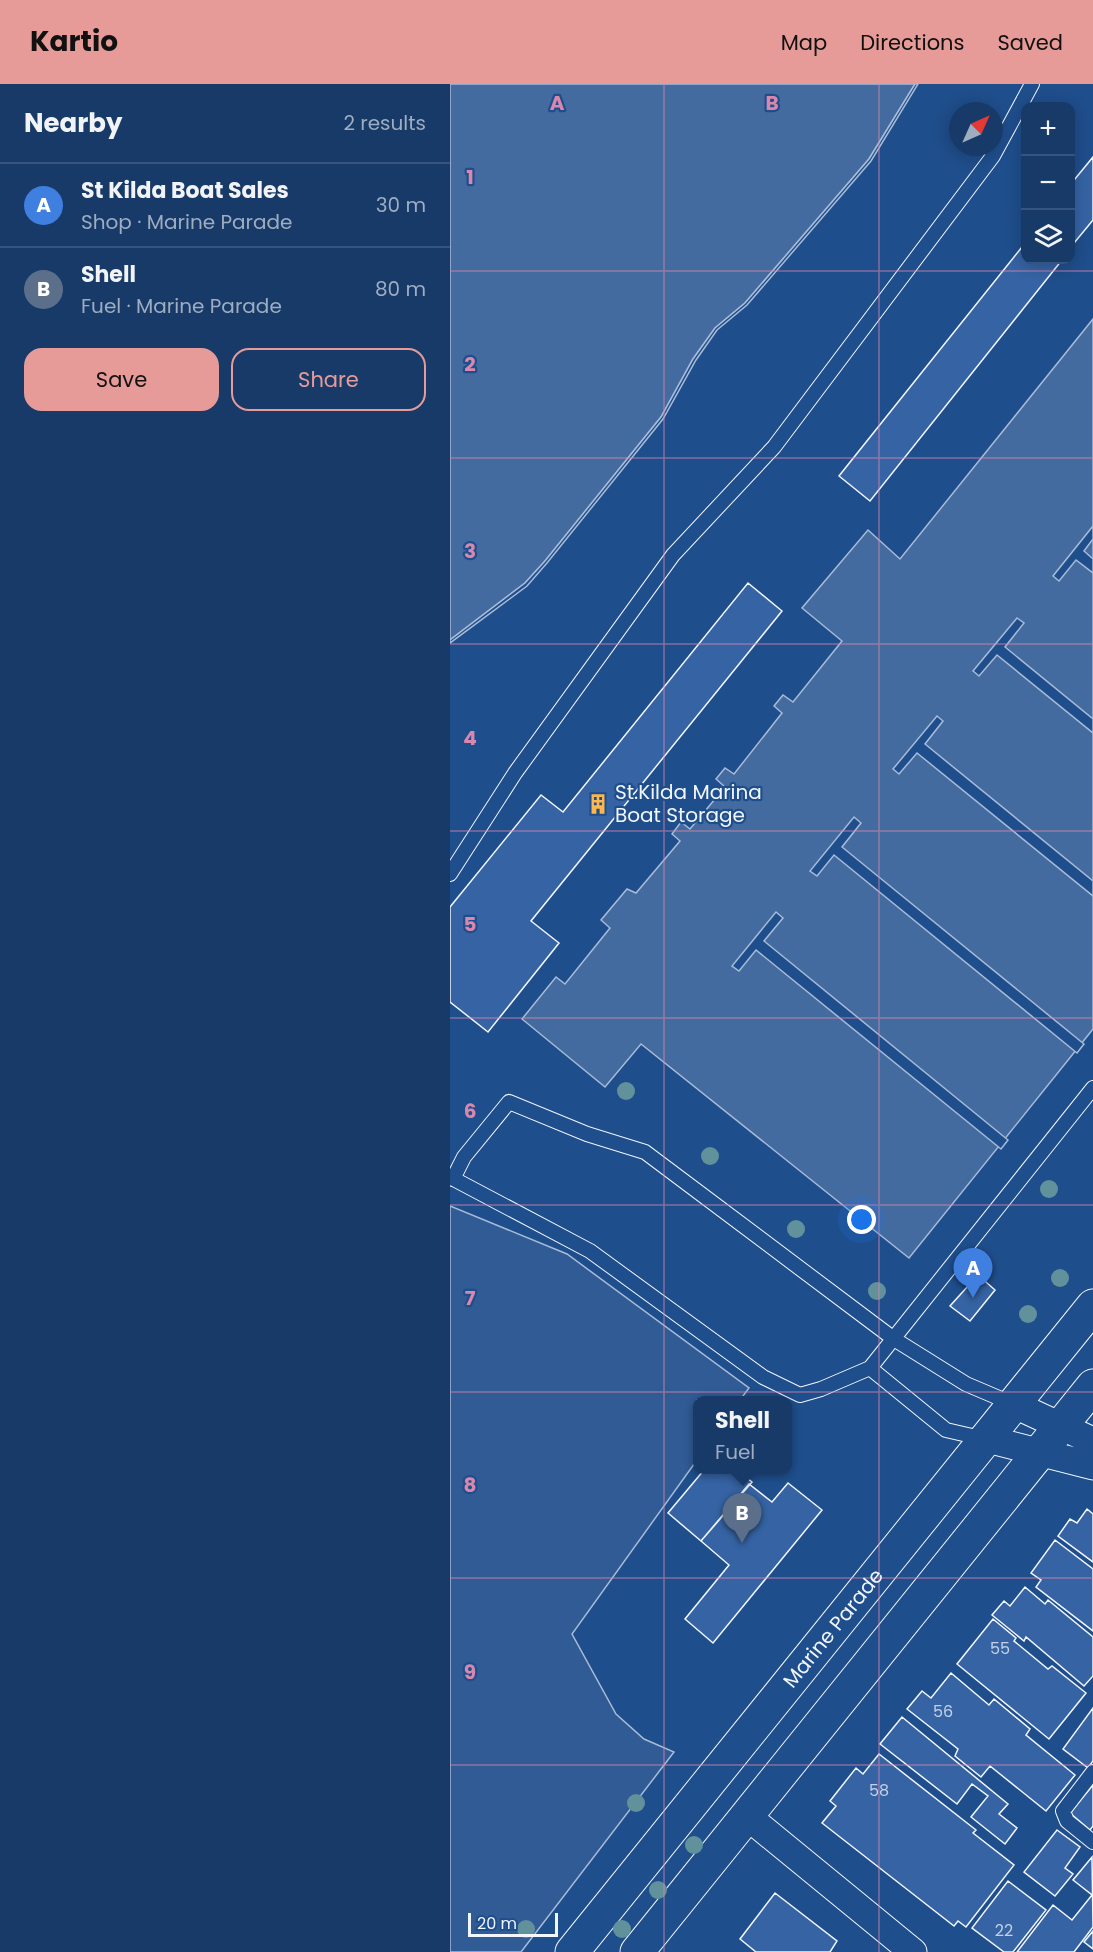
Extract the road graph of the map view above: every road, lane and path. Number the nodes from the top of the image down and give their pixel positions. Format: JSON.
{"nodes":[{"id":1,"x":1032,"y":84,"type":"edge"},
{"id":2,"x":450,"y":874,"type":"edge"},
{"id":3,"x":1093,"y":1088,"type":"edge"},
{"id":4,"x":452,"y":1178,"type":"edge"},
{"id":5,"x":1093,"y":1306,"type":"edge"},
{"id":6,"x":894,"y":1339,"type":"junction"},
{"id":7,"x":870,"y":1368,"type":"junction"},
{"id":8,"x":1093,"y":1386,"type":"edge"},
{"id":9,"x":1015,"y":1405,"type":"junction"},
{"id":10,"x":1061,"y":1425,"type":"junction"},
{"id":11,"x":987,"y":1439,"type":"junction"},
{"id":12,"x":1040,"y":1452,"type":"junction"},
{"id":13,"x":1091,"y":1457,"type":"edge"},
{"id":14,"x":1093,"y":1772,"type":"edge"},
{"id":15,"x":747,"y":1816,"type":"junction"},
{"id":16,"x":1093,"y":1842,"type":"edge"},
{"id":17,"x":572,"y":1952,"type":"edge"},
{"id":18,"x":637,"y":1952,"type":"edge"},
{"id":19,"x":913,"y":1952,"type":"edge"}],
"edges":[{"from":1,"to":2,"type":"lane"},
{"from":3,"to":6,"type":"lane"},
{"from":4,"to":6,"type":"lane"},
{"from":4,"to":7,"type":"lane"},
{"from":5,"to":9,"type":"main road","name":"Marine Parade"},
{"from":6,"to":7,"type":"lane"},
{"from":6,"to":9,"type":"lane"},
{"from":7,"to":11,"type":"lane"},
{"from":8,"to":10,"type":"main road"},
{"from":9,"to":10,"type":"street"},
{"from":9,"to":11,"type":"main road","name":"Marine Parade"},
{"from":10,"to":12,"type":"main road"},
{"from":10,"to":13,"type":"street"},
{"from":11,"to":12,"type":"street"},
{"from":11,"to":17,"type":"main road","name":"Marine Parade"},
{"from":12,"to":13,"type":"street"},
{"from":12,"to":15,"type":"main road"},
{"from":14,"to":16,"type":"lane"},
{"from":15,"to":18,"type":"main road"},
{"from":15,"to":19,"type":"street"}]}
